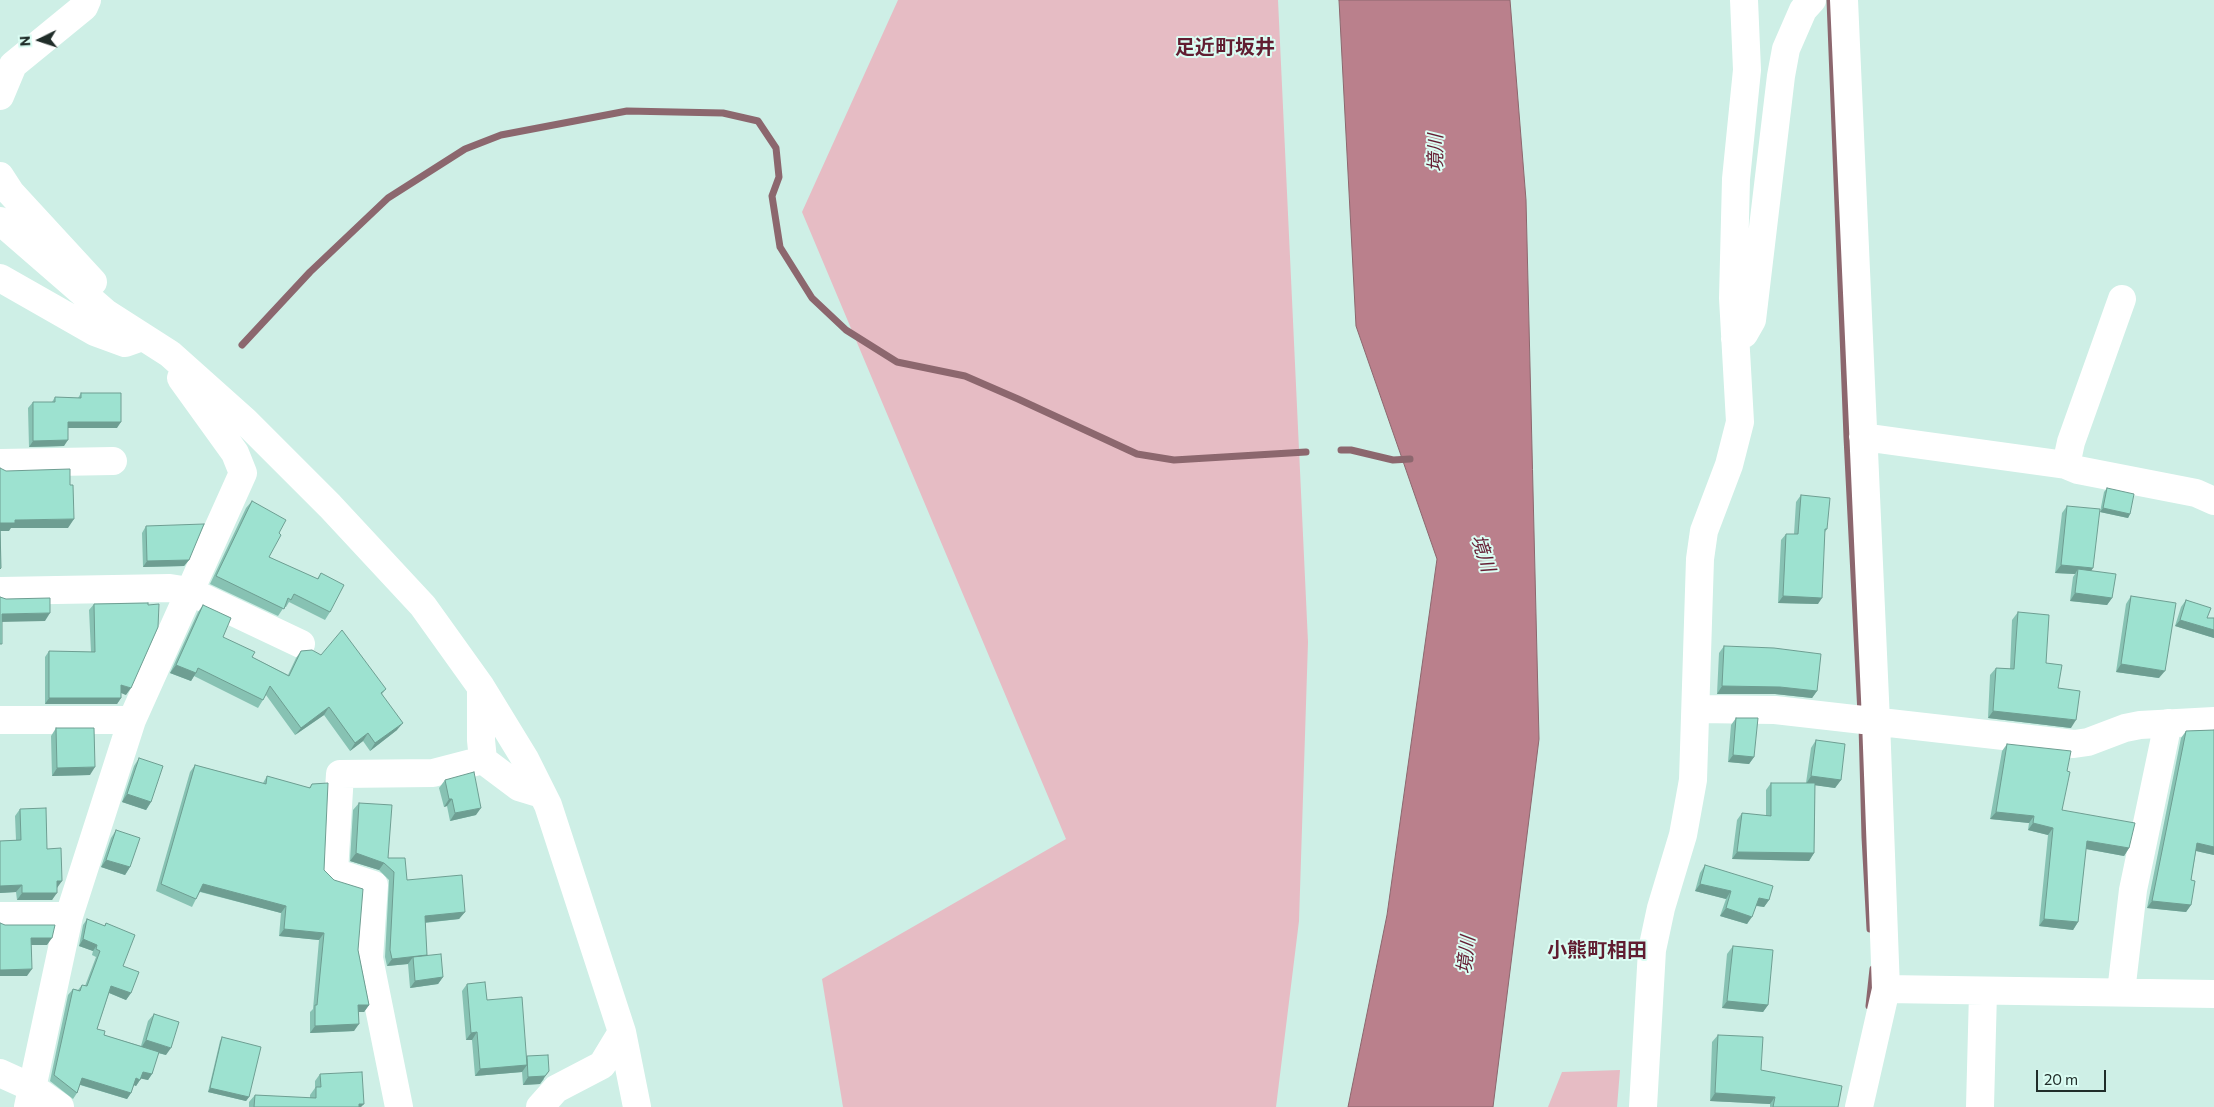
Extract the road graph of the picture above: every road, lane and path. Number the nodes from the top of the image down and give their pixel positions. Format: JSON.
{"nodes":[{"id":1,"x":88,"y":0,"type":"edge"},
{"id":2,"x":1744,"y":0,"type":"edge"},
{"id":3,"x":1812,"y":0,"type":"edge"},
{"id":4,"x":1844,"y":0,"type":"edge"},
{"id":5,"x":0,"y":96,"type":"edge"},
{"id":6,"x":0,"y":176,"type":"edge"},
{"id":7,"x":0,"y":221,"type":"edge"},
{"id":8,"x":0,"y":278,"type":"edge"},
{"id":9,"x":2122,"y":299,"type":"dead end"},
{"id":10,"x":106,"y":312,"type":"junction"},
{"id":11,"x":144,"y":336,"type":"junction"},
{"id":12,"x":1735,"y":338,"type":"junction"},
{"id":13,"x":170,"y":354,"type":"junction"},
{"id":14,"x":1863,"y":437,"type":"junction"},
{"id":15,"x":113,"y":461,"type":"dead end"},
{"id":16,"x":0,"y":463,"type":"edge"},
{"id":17,"x":2066,"y":465,"type":"junction"},
{"id":18,"x":2214,"y":501,"type":"edge"},
{"id":19,"x":0,"y":591,"type":"edge"},
{"id":20,"x":189,"y":591,"type":"junction"},
{"id":21,"x":301,"y":644,"type":"dead end"},
{"id":22,"x":481,"y":687,"type":"junction"},
{"id":23,"x":1696,"y":709,"type":"junction"},
{"id":24,"x":0,"y":720,"type":"edge"},
{"id":25,"x":132,"y":720,"type":"junction"},
{"id":26,"x":1865,"y":720,"type":"junction"},
{"id":27,"x":2214,"y":721,"type":"edge"},
{"id":28,"x":2168,"y":723,"type":"junction"},
{"id":29,"x":483,"y":760,"type":"junction"},
{"id":30,"x":542,"y":794,"type":"junction"},
{"id":31,"x":0,"y":916,"type":"edge"},
{"id":32,"x":69,"y":916,"type":"junction"},
{"id":33,"x":1886,"y":989,"type":"junction"},
{"id":34,"x":1983,"y":992,"type":"junction"},
{"id":35,"x":2121,"y":992,"type":"junction"},
{"id":36,"x":2214,"y":994,"type":"edge"},
{"id":37,"x":622,"y":1032,"type":"junction"},
{"id":38,"x":0,"y":1073,"type":"edge"},
{"id":39,"x":31,"y":1097,"type":"edge"},
{"id":40,"x":60,"y":1107,"type":"edge"},
{"id":41,"x":400,"y":1107,"type":"edge"},
{"id":42,"x":540,"y":1107,"type":"edge"},
{"id":43,"x":637,"y":1107,"type":"edge"},
{"id":44,"x":1643,"y":1107,"type":"edge"},
{"id":45,"x":1859,"y":1107,"type":"edge"},
{"id":46,"x":1980,"y":1107,"type":"edge"}],
"edges":[{"from":1,"to":5,"type":"street"},
{"from":2,"to":12,"type":"street"},
{"from":3,"to":12,"type":"street"},
{"from":4,"to":14,"type":"street"},
{"from":6,"to":10,"type":"street"},
{"from":7,"to":10,"type":"street"},
{"from":8,"to":11,"type":"street"},
{"from":9,"to":17,"type":"street"},
{"from":10,"to":11,"type":"street"},
{"from":11,"to":13,"type":"street"},
{"from":12,"to":23,"type":"street"},
{"from":13,"to":20,"type":"street"},
{"from":13,"to":22,"type":"street"},
{"from":14,"to":17,"type":"street"},
{"from":14,"to":26,"type":"street"},
{"from":15,"to":16,"type":"street"},
{"from":17,"to":18,"type":"street"},
{"from":19,"to":20,"type":"street"},
{"from":20,"to":21,"type":"street"},
{"from":20,"to":25,"type":"street"},
{"from":22,"to":29,"type":"street"},
{"from":22,"to":30,"type":"street"},
{"from":23,"to":26,"type":"street"},
{"from":23,"to":44,"type":"street"},
{"from":24,"to":25,"type":"street"},
{"from":25,"to":32,"type":"street"},
{"from":26,"to":28,"type":"street"},
{"from":26,"to":33,"type":"street"},
{"from":27,"to":28,"type":"street"},
{"from":28,"to":35,"type":"street"},
{"from":29,"to":30,"type":"street"},
{"from":29,"to":41,"type":"street"},
{"from":30,"to":37,"type":"street"},
{"from":31,"to":32,"type":"street"},
{"from":32,"to":39,"type":"street"},
{"from":33,"to":34,"type":"street"},
{"from":33,"to":45,"type":"street"},
{"from":34,"to":35,"type":"street"},
{"from":34,"to":46,"type":"street"},
{"from":35,"to":36,"type":"street"},
{"from":37,"to":42,"type":"street"},
{"from":37,"to":43,"type":"street"},
{"from":38,"to":39,"type":"street"},
{"from":39,"to":40,"type":"street"}]}
